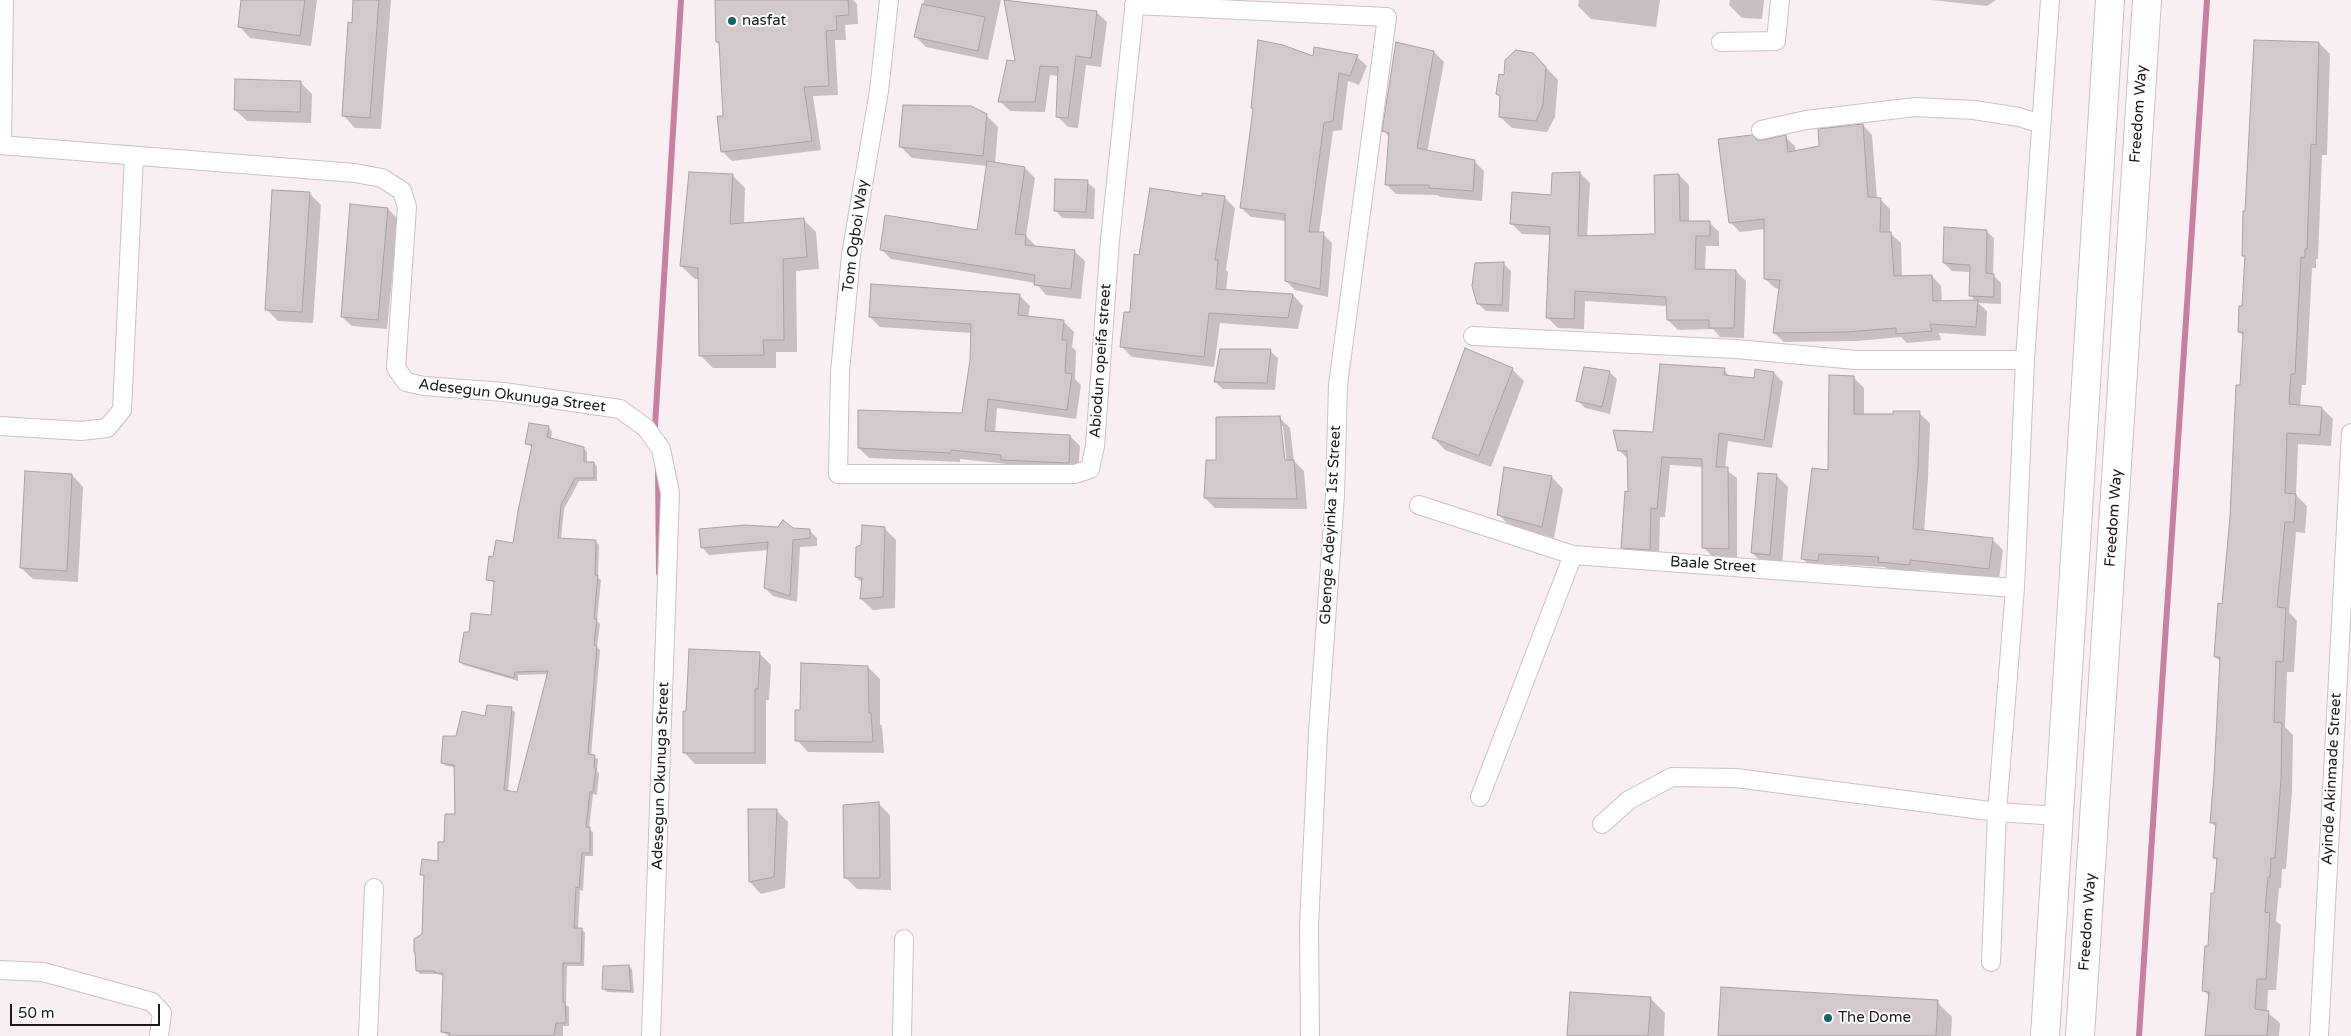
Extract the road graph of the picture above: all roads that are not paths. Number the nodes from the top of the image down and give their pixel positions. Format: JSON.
{"nodes":[{"id":1,"x":4,"y":0,"type":"edge"},
{"id":2,"x":889,"y":0,"type":"edge"},
{"id":3,"x":1780,"y":0,"type":"edge"},
{"id":4,"x":2050,"y":0,"type":"edge"},
{"id":5,"x":2110,"y":0,"type":"edge"},
{"id":6,"x":2147,"y":0,"type":"edge"},
{"id":7,"x":1135,"y":2,"type":"edge"},
{"id":8,"x":1721,"y":42,"type":"dead end"},
{"id":9,"x":2041,"y":124,"type":"junction"},
{"id":10,"x":1761,"y":130,"type":"dead end"},
{"id":11,"x":1,"y":145,"type":"edge"},
{"id":12,"x":134,"y":156,"type":"junction"},
{"id":13,"x":1473,"y":336,"type":"dead end"},
{"id":14,"x":2025,"y":360,"type":"junction"},
{"id":15,"x":0,"y":426,"type":"edge"},
{"id":16,"x":2351,"y":433,"type":"edge"},
{"id":17,"x":838,"y":474,"type":"joint"},
{"id":18,"x":2349,"y":500,"type":"edge"},
{"id":19,"x":1419,"y":505,"type":"dead end"},
{"id":20,"x":1573,"y":555,"type":"junction"},
{"id":21,"x":2015,"y":588,"type":"junction"},
{"id":22,"x":1480,"y":797,"type":"dead end"},
{"id":23,"x":1997,"y":812,"type":"junction"},
{"id":24,"x":2059,"y":816,"type":"junction"},
{"id":25,"x":1602,"y":824,"type":"dead end"},
{"id":26,"x":374,"y":888,"type":"dead end"},
{"id":27,"x":904,"y":939,"type":"dead end"},
{"id":28,"x":1991,"y":962,"type":"dead end"},
{"id":29,"x":0,"y":970,"type":"edge"},
{"id":30,"x":159,"y":1036,"type":"edge"},
{"id":31,"x":368,"y":1036,"type":"edge"},
{"id":32,"x":651,"y":1036,"type":"edge"},
{"id":33,"x":902,"y":1036,"type":"edge"},
{"id":34,"x":1310,"y":1036,"type":"edge"},
{"id":35,"x":2044,"y":1036,"type":"edge"},
{"id":36,"x":2080,"y":1036,"type":"edge"},
{"id":37,"x":2319,"y":1036,"type":"edge"}],
"edges":[{"from":1,"to":11,"type":"street"},
{"from":2,"to":17,"type":"street","name":"Tom Ogboi Way"},
{"from":3,"to":8,"type":"street"},
{"from":4,"to":9,"type":"street"},
{"from":5,"to":24,"type":"main road"},
{"from":6,"to":36,"type":"main road","name":"Freedom Way"},
{"from":7,"to":17,"type":"street","name":"Abiodun opeifa street"},
{"from":7,"to":34,"type":"street","name":"Gbenge Adeyinka 1st Street"},
{"from":9,"to":10,"type":"street"},
{"from":9,"to":14,"type":"street"},
{"from":11,"to":12,"type":"street","name":"Adesegun Okunuga Street"},
{"from":12,"to":15,"type":"street"},
{"from":12,"to":32,"type":"street","name":"Adesegun Okunuga Street"},
{"from":13,"to":14,"type":"street"},
{"from":14,"to":21,"type":"street"},
{"from":16,"to":18,"type":"street","name":"Ayinde Akinmade Street"},
{"from":18,"to":37,"type":"street","name":"Ayinde Akinmade Street"},
{"from":19,"to":20,"type":"street","name":"Baale Street"},
{"from":20,"to":21,"type":"street","name":"Baale Street"},
{"from":20,"to":22,"type":"street"},
{"from":21,"to":23,"type":"street"},
{"from":23,"to":24,"type":"street"},
{"from":23,"to":25,"type":"street"},
{"from":23,"to":28,"type":"street"},
{"from":24,"to":35,"type":"main road"},
{"from":26,"to":31,"type":"street"},
{"from":27,"to":33,"type":"street"},
{"from":29,"to":30,"type":"street"}]}
